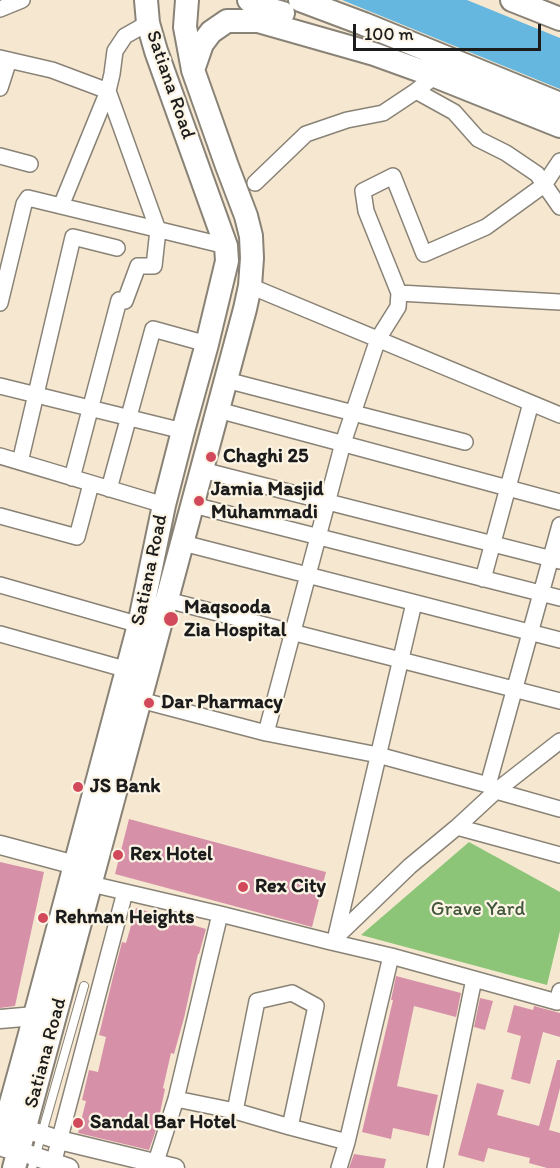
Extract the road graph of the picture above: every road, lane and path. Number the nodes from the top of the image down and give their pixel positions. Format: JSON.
{"nodes":[{"id":1,"x":22,"y":0,"type":"edge"},
{"id":2,"x":187,"y":0,"type":"edge"},
{"id":3,"x":249,"y":0,"type":"edge"},
{"id":4,"x":300,"y":0,"type":"edge"},
{"id":5,"x":512,"y":0,"type":"edge"},
{"id":6,"x":146,"y":7,"type":"edge"},
{"id":7,"x":0,"y":9,"type":"edge"},
{"id":8,"x":560,"y":19,"type":"edge"},
{"id":9,"x":374,"y":54,"type":"junction"},
{"id":10,"x":4,"y":59,"type":"edge"},
{"id":11,"x":193,"y":70,"type":"junction"},
{"id":12,"x":435,"y":76,"type":"junction"},
{"id":13,"x":0,"y":88,"type":"edge"},
{"id":14,"x":108,"y":91,"type":"junction"},
{"id":15,"x":416,"y":91,"type":"junction"},
{"id":16,"x":560,"y":104,"type":"edge"},
{"id":17,"x":560,"y":126,"type":"edge"},
{"id":18,"x":0,"y":156,"type":"edge"},
{"id":19,"x":560,"y":161,"type":"edge"},
{"id":20,"x":30,"y":164,"type":"dead end"},
{"id":21,"x":244,"y":182,"type":"junction"},
{"id":22,"x":544,"y":185,"type":"junction"},
{"id":23,"x":207,"y":191,"type":"junction"},
{"id":24,"x":61,"y":206,"type":"junction"},
{"id":25,"x":560,"y":207,"type":"edge"},
{"id":26,"x":158,"y":231,"type":"junction"},
{"id":27,"x":7,"y":246,"type":"edge"},
{"id":28,"x":226,"y":246,"type":"junction"},
{"id":29,"x":117,"y":248,"type":"dead end"},
{"id":30,"x":250,"y":286,"type":"junction"},
{"id":31,"x":399,"y":293,"type":"junction"},
{"id":32,"x":560,"y":302,"type":"edge"},
{"id":33,"x":0,"y":303,"type":"edge"},
{"id":34,"x":378,"y":339,"type":"junction"},
{"id":35,"x":207,"y":344,"type":"junction"},
{"id":36,"x":226,"y":381,"type":"junction"},
{"id":37,"x":0,"y":386,"type":"edge"},
{"id":38,"x":36,"y":395,"type":"junction"},
{"id":39,"x":531,"y":403,"type":"junction"},
{"id":40,"x":91,"y":409,"type":"junction"},
{"id":41,"x":218,"y":410,"type":"junction"},
{"id":42,"x":353,"y":412,"type":"junction"},
{"id":43,"x":560,"y":415,"type":"edge"},
{"id":44,"x":128,"y":418,"type":"junction"},
{"id":45,"x":183,"y":431,"type":"junction"},
{"id":46,"x":465,"y":442,"type":"dead end"},
{"id":47,"x":343,"y":443,"type":"junction"},
{"id":48,"x":0,"y":456,"type":"edge"},
{"id":49,"x":20,"y":462,"type":"junction"},
{"id":50,"x":202,"y":470,"type":"junction"},
{"id":51,"x":72,"y":478,"type":"junction"},
{"id":52,"x":92,"y":484,"type":"junction"},
{"id":53,"x":507,"y":488,"type":"junction"},
{"id":54,"x":109,"y":489,"type":"junction"},
{"id":55,"x":327,"y":502,"type":"junction"},
{"id":56,"x":560,"y":502,"type":"edge"},
{"id":57,"x":164,"y":505,"type":"junction"},
{"id":58,"x":193,"y":505,"type":"junction"},
{"id":59,"x":0,"y":516,"type":"edge"},
{"id":60,"x":560,"y":525,"type":"edge"},
{"id":61,"x":318,"y":537,"type":"junction"},
{"id":62,"x":183,"y":543,"type":"junction"},
{"id":63,"x":493,"y":544,"type":"junction"},
{"id":64,"x":555,"y":560,"type":"edge"},
{"id":65,"x":308,"y":576,"type":"junction"},
{"id":66,"x":483,"y":579,"type":"junction"},
{"id":67,"x":0,"y":585,"type":"edge"},
{"id":68,"x":541,"y":594,"type":"junction"},
{"id":69,"x":560,"y":598,"type":"edge"},
{"id":70,"x":167,"y":600,"type":"junction"},
{"id":71,"x":414,"y":603,"type":"junction"},
{"id":72,"x":139,"y":625,"type":"junction"},
{"id":73,"x":293,"y":632,"type":"junction"},
{"id":74,"x":530,"y":633,"type":"junction"},
{"id":75,"x":0,"y":634,"type":"edge"},
{"id":76,"x":560,"y":640,"type":"edge"},
{"id":77,"x":400,"y":660,"type":"junction"},
{"id":78,"x":128,"y":670,"type":"junction"},
{"id":79,"x":515,"y":689,"type":"junction"},
{"id":80,"x":140,"y":700,"type":"junction"},
{"id":81,"x":560,"y":700,"type":"edge"},
{"id":82,"x":266,"y":733,"type":"junction"},
{"id":83,"x":560,"y":741,"type":"edge"},
{"id":84,"x":553,"y":754,"type":"edge"},
{"id":85,"x":378,"y":755,"type":"junction"},
{"id":86,"x":492,"y":788,"type":"junction"},
{"id":87,"x":560,"y":809,"type":"edge"},
{"id":88,"x":456,"y":827,"type":"junction"},
{"id":89,"x":0,"y":845,"type":"edge"},
{"id":90,"x":560,"y":855,"type":"edge"},
{"id":91,"x":75,"y":865,"type":"junction"},
{"id":92,"x":91,"y":884,"type":"junction"},
{"id":93,"x":125,"y":892,"type":"junction"},
{"id":94,"x":220,"y":914,"type":"junction"},
{"id":95,"x":334,"y":939,"type":"junction"},
{"id":96,"x":391,"y":956,"type":"junction"},
{"id":97,"x":474,"y":979,"type":"junction"},
{"id":98,"x":84,"y":986,"type":"dead end"},
{"id":99,"x":559,"y":998,"type":"edge"},
{"id":100,"x":35,"y":1016,"type":"junction"},
{"id":101,"x":0,"y":1019,"type":"edge"},
{"id":102,"x":176,"y":1099,"type":"junction"},
{"id":103,"x":235,"y":1111,"type":"junction"},
{"id":104,"x":290,"y":1127,"type":"junction"},
{"id":105,"x":346,"y":1142,"type":"junction"},
{"id":106,"x":23,"y":1146,"type":"edge"},
{"id":107,"x":155,"y":1166,"type":"edge"},
{"id":108,"x":58,"y":1167,"type":"edge"},
{"id":109,"x":176,"y":1168,"type":"edge"},
{"id":110,"x":339,"y":1168,"type":"edge"},
{"id":111,"x":435,"y":1168,"type":"edge"}],
"edges":[{"from":1,"to":7,"type":"street"},
{"from":2,"to":11,"type":"main road","name":"Satiana Road"},
{"from":3,"to":9,"type":"main road"},
{"from":4,"to":16,"type":"main road"},
{"from":5,"to":8,"type":"main road"},
{"from":6,"to":14,"type":"street"},
{"from":6,"to":23,"type":"main road","name":"Satiana Road"},
{"from":9,"to":11,"type":"main road"},
{"from":9,"to":12,"type":"main road"},
{"from":10,"to":13,"type":"street"},
{"from":10,"to":14,"type":"street"},
{"from":11,"to":21,"type":"main road","name":"Satiana Road"},
{"from":12,"to":15,"type":"street"},
{"from":12,"to":17,"type":"main road"},
{"from":14,"to":24,"type":"street"},
{"from":14,"to":26,"type":"street"},
{"from":15,"to":21,"type":"street"},
{"from":15,"to":22,"type":"street"},
{"from":18,"to":20,"type":"street"},
{"from":19,"to":22,"type":"street"},
{"from":21,"to":23,"type":"main road"},
{"from":21,"to":30,"type":"main road","name":"Satiana Road"},
{"from":22,"to":25,"type":"street"},
{"from":22,"to":31,"type":"street"},
{"from":23,"to":28,"type":"main road","name":"Satiana Road"},
{"from":24,"to":26,"type":"street"},
{"from":24,"to":27,"type":"street"},
{"from":26,"to":28,"type":"street"},
{"from":26,"to":40,"type":"street"},
{"from":27,"to":33,"type":"street"},
{"from":28,"to":35,"type":"main road","name":"Satiana Road"},
{"from":29,"to":38,"type":"street"},
{"from":30,"to":34,"type":"street"},
{"from":30,"to":36,"type":"main road","name":"Satiana Road"},
{"from":31,"to":32,"type":"street"},
{"from":31,"to":34,"type":"street"},
{"from":34,"to":39,"type":"street"},
{"from":34,"to":42,"type":"street"},
{"from":35,"to":44,"type":"street"},
{"from":35,"to":45,"type":"main road","name":"Satiana Road"},
{"from":36,"to":41,"type":"main road","name":"Satiana Road"},
{"from":36,"to":42,"type":"street"},
{"from":37,"to":38,"type":"street"},
{"from":38,"to":40,"type":"street"},
{"from":38,"to":49,"type":"street"},
{"from":39,"to":43,"type":"street"},
{"from":39,"to":53,"type":"street"},
{"from":40,"to":44,"type":"street"},
{"from":40,"to":51,"type":"street"},
{"from":41,"to":47,"type":"street"},
{"from":41,"to":50,"type":"main road","name":"Satiana Road"},
{"from":42,"to":46,"type":"street"},
{"from":42,"to":47,"type":"street"},
{"from":44,"to":45,"type":"street"},
{"from":44,"to":54,"type":"street"},
{"from":45,"to":57,"type":"main road","name":"Satiana Road"},
{"from":47,"to":53,"type":"street"},
{"from":47,"to":55,"type":"street"},
{"from":48,"to":49,"type":"street"},
{"from":49,"to":51,"type":"street"},
{"from":50,"to":55,"type":"street"},
{"from":50,"to":58,"type":"main road","name":"Satiana Road"},
{"from":51,"to":52,"type":"street"},
{"from":52,"to":54,"type":"street"},
{"from":52,"to":59,"type":"street"},
{"from":53,"to":56,"type":"street"},
{"from":53,"to":63,"type":"street"},
{"from":54,"to":57,"type":"street"},
{"from":55,"to":61,"type":"street"},
{"from":55,"to":63,"type":"street"},
{"from":57,"to":72,"type":"main road","name":"Satiana Road"},
{"from":58,"to":61,"type":"street"},
{"from":58,"to":62,"type":"main road","name":"Satiana Road"},
{"from":60,"to":64,"type":"street"},
{"from":61,"to":65,"type":"street"},
{"from":61,"to":66,"type":"street"},
{"from":62,"to":65,"type":"street"},
{"from":62,"to":70,"type":"main road","name":"Satiana Road"},
{"from":63,"to":64,"type":"street"},
{"from":63,"to":66,"type":"street"},
{"from":64,"to":68,"type":"street"},
{"from":65,"to":71,"type":"street"},
{"from":65,"to":73,"type":"street"},
{"from":66,"to":68,"type":"street"},
{"from":67,"to":72,"type":"street"},
{"from":68,"to":69,"type":"street"},
{"from":68,"to":74,"type":"street"},
{"from":70,"to":73,"type":"street"},
{"from":70,"to":80,"type":"main road","name":"Satiana Road"},
{"from":71,"to":74,"type":"street"},
{"from":71,"to":77,"type":"street"},
{"from":72,"to":78,"type":"main road","name":"Satiana Road"},
{"from":73,"to":77,"type":"street"},
{"from":73,"to":82,"type":"street"},
{"from":74,"to":76,"type":"street"},
{"from":74,"to":79,"type":"street"},
{"from":75,"to":78,"type":"street"},
{"from":77,"to":79,"type":"street"},
{"from":77,"to":85,"type":"street"},
{"from":78,"to":91,"type":"main road","name":"Satiana Road"},
{"from":79,"to":81,"type":"street"},
{"from":79,"to":86,"type":"street"},
{"from":80,"to":82,"type":"street"},
{"from":80,"to":92,"type":"main road","name":"Satiana Road"},
{"from":82,"to":85,"type":"street"},
{"from":83,"to":84,"type":"street"},
{"from":84,"to":86,"type":"street"},
{"from":85,"to":86,"type":"street"},
{"from":85,"to":95,"type":"street"},
{"from":86,"to":87,"type":"street"},
{"from":86,"to":88,"type":"street"},
{"from":88,"to":90,"type":"street"},
{"from":88,"to":95,"type":"street"},
{"from":89,"to":91,"type":"street"},
{"from":91,"to":100,"type":"main road","name":"Satiana Road"},
{"from":92,"to":93,"type":"street"},
{"from":92,"to":106,"type":"main road","name":"Satiana Road"},
{"from":93,"to":94,"type":"street"},
{"from":93,"to":106,"type":"street"},
{"from":94,"to":95,"type":"street"},
{"from":94,"to":102,"type":"street"},
{"from":95,"to":96,"type":"street"},
{"from":96,"to":97,"type":"street"},
{"from":96,"to":105,"type":"street"},
{"from":97,"to":99,"type":"street"},
{"from":97,"to":111,"type":"street"},
{"from":98,"to":106,"type":"lane"},
{"from":100,"to":101,"type":"street"},
{"from":100,"to":106,"type":"main road","name":"Satiana Road"},
{"from":102,"to":103,"type":"street"},
{"from":102,"to":107,"type":"street"},
{"from":103,"to":104,"type":"street"},
{"from":103,"to":104,"type":"street"},
{"from":104,"to":105,"type":"street"},
{"from":105,"to":110,"type":"street"},
{"from":106,"to":107,"type":"street"},
{"from":106,"to":108,"type":"street"},
{"from":107,"to":109,"type":"street"}]}
